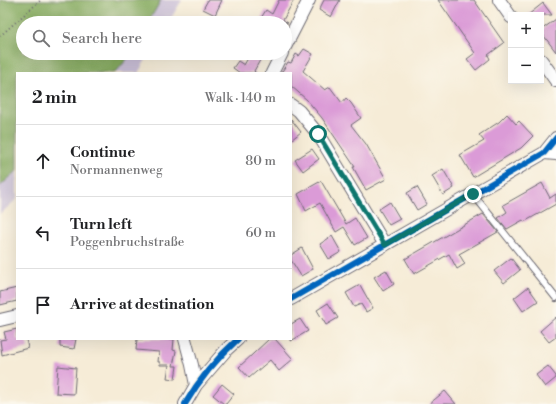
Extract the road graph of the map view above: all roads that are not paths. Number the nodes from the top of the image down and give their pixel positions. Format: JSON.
{"nodes":[{"id":1,"x":309,"y":0,"type":"edge"},
{"id":2,"x":499,"y":0,"type":"edge"},
{"id":3,"x":508,"y":13,"type":"edge"},
{"id":4,"x":292,"y":33,"type":"edge"},
{"id":5,"x":278,"y":60,"type":"edge"},
{"id":6,"x":544,"y":64,"type":"edge"},
{"id":7,"x":272,"y":72,"type":"edge"},
{"id":8,"x":556,"y":81,"type":"edge"},
{"id":9,"x":292,"y":106,"type":"edge"},
{"id":10,"x":556,"y":138,"type":"edge"},
{"id":11,"x":550,"y":154,"type":"edge"},
{"id":12,"x":473,"y":194,"type":"junction"},
{"id":13,"x":385,"y":245,"type":"junction"},
{"id":14,"x":292,"y":298,"type":"edge"},
{"id":15,"x":556,"y":298,"type":"edge"},
{"id":16,"x":16,"y":316,"type":"edge"},
{"id":17,"x":0,"y":320,"type":"edge"},
{"id":18,"x":185,"y":340,"type":"edge"},
{"id":19,"x":237,"y":340,"type":"edge"},
{"id":20,"x":196,"y":385,"type":"junction"},
{"id":21,"x":185,"y":404,"type":"edge"}],
"edges":[{"from":1,"to":4,"type":"street"},
{"from":2,"to":3,"type":"street"},
{"from":5,"to":7,"type":"street"},
{"from":6,"to":8,"type":"street"},
{"from":9,"to":13,"type":"street"},
{"from":10,"to":11,"type":"street"},
{"from":11,"to":12,"type":"street"},
{"from":12,"to":13,"type":"street"},
{"from":12,"to":15,"type":"lane"},
{"from":13,"to":14,"type":"street"},
{"from":16,"to":17,"type":"street"},
{"from":18,"to":20,"type":"street"},
{"from":19,"to":20,"type":"street"},
{"from":20,"to":21,"type":"street"}]}
